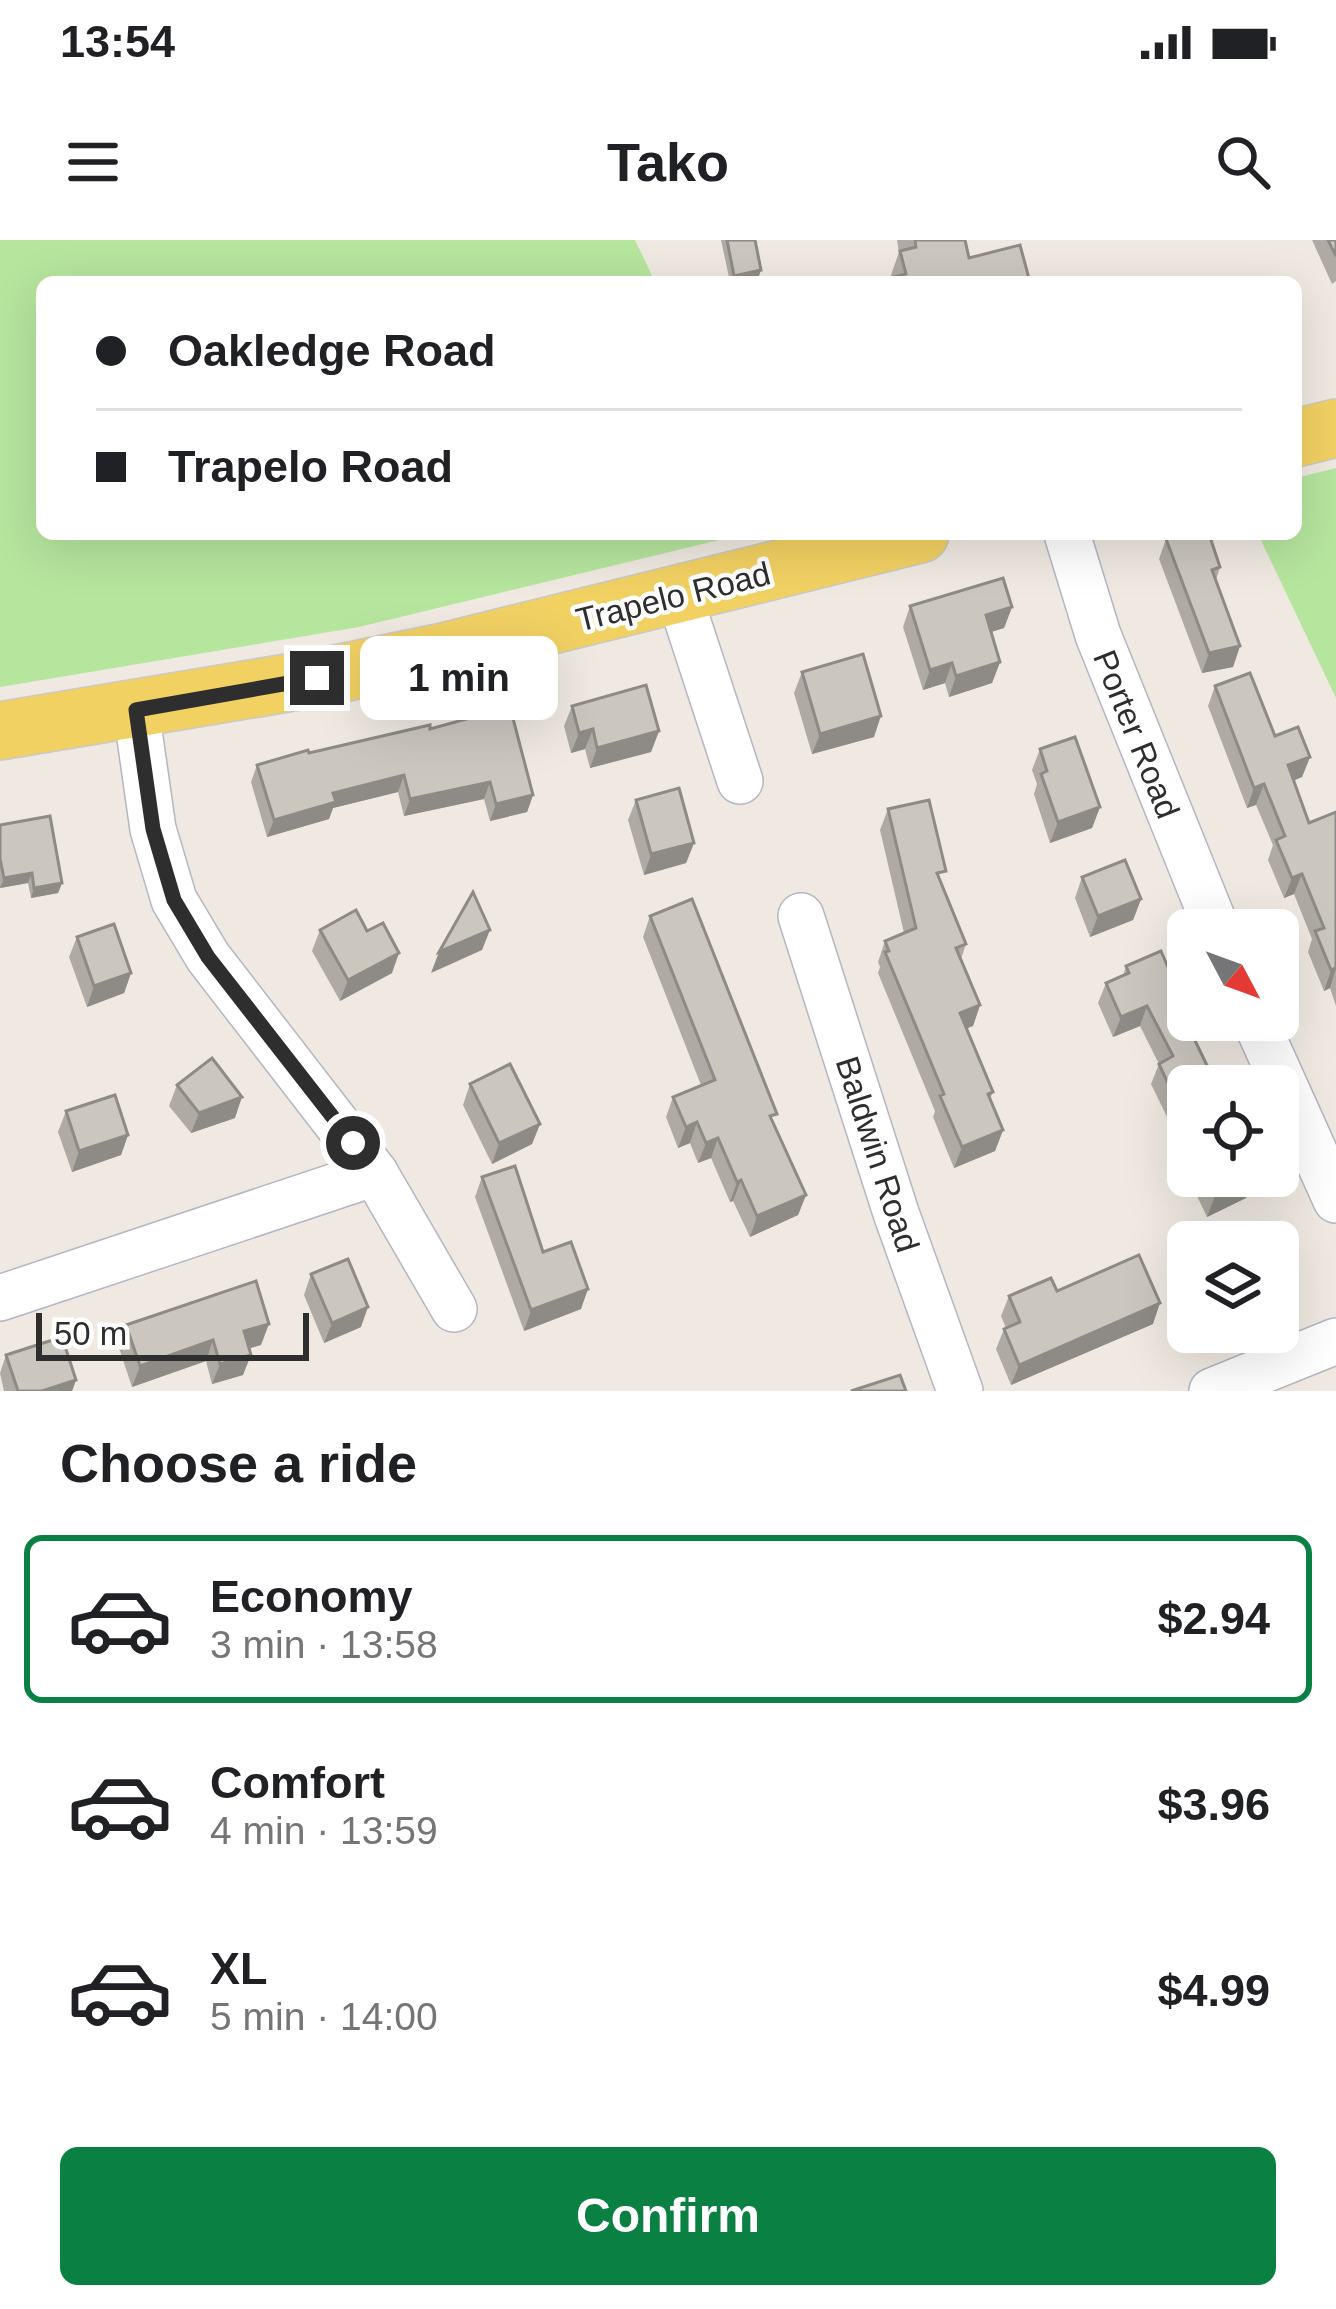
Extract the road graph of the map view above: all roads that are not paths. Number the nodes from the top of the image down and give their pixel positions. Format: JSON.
{"nodes":[{"id":1,"x":1336,"y":428,"type":"edge"},
{"id":2,"x":1302,"y":436,"type":"edge"},
{"id":3,"x":896,"y":540,"type":"edge"},
{"id":4,"x":1069,"y":540,"type":"edge"},
{"id":5,"x":679,"y":595,"type":"junction"},
{"id":6,"x":136,"y":710,"type":"junction"},
{"id":7,"x":0,"y":731,"type":"edge"},
{"id":8,"x":740,"y":781,"type":"dead end"},
{"id":9,"x":1209,"y":909,"type":"edge"},
{"id":10,"x":801,"y":916,"type":"dead end"},
{"id":11,"x":1264,"y":1041,"type":"edge"},
{"id":12,"x":375,"y":1172,"type":"junction"},
{"id":13,"x":1336,"y":1200,"type":"edge"},
{"id":14,"x":0,"y":1298,"type":"edge"},
{"id":15,"x":454,"y":1310,"type":"dead end"},
{"id":16,"x":1336,"y":1341,"type":"edge"},
{"id":17,"x":960,"y":1391,"type":"edge"},
{"id":18,"x":1212,"y":1391,"type":"edge"}],
"edges":[{"from":1,"to":2,"type":"main road"},
{"from":3,"to":5,"type":"main road","name":"Trapelo Road"},
{"from":4,"to":9,"type":"street","name":"Porter Road"},
{"from":5,"to":6,"type":"main road","name":"Trapelo Road"},
{"from":5,"to":8,"type":"street"},
{"from":6,"to":7,"type":"main road","name":"Trapelo Road"},
{"from":6,"to":12,"type":"street"},
{"from":10,"to":17,"type":"street","name":"Baldwin Road"},
{"from":11,"to":13,"type":"street"},
{"from":12,"to":14,"type":"street"},
{"from":12,"to":15,"type":"street"},
{"from":16,"to":18,"type":"street"}]}
